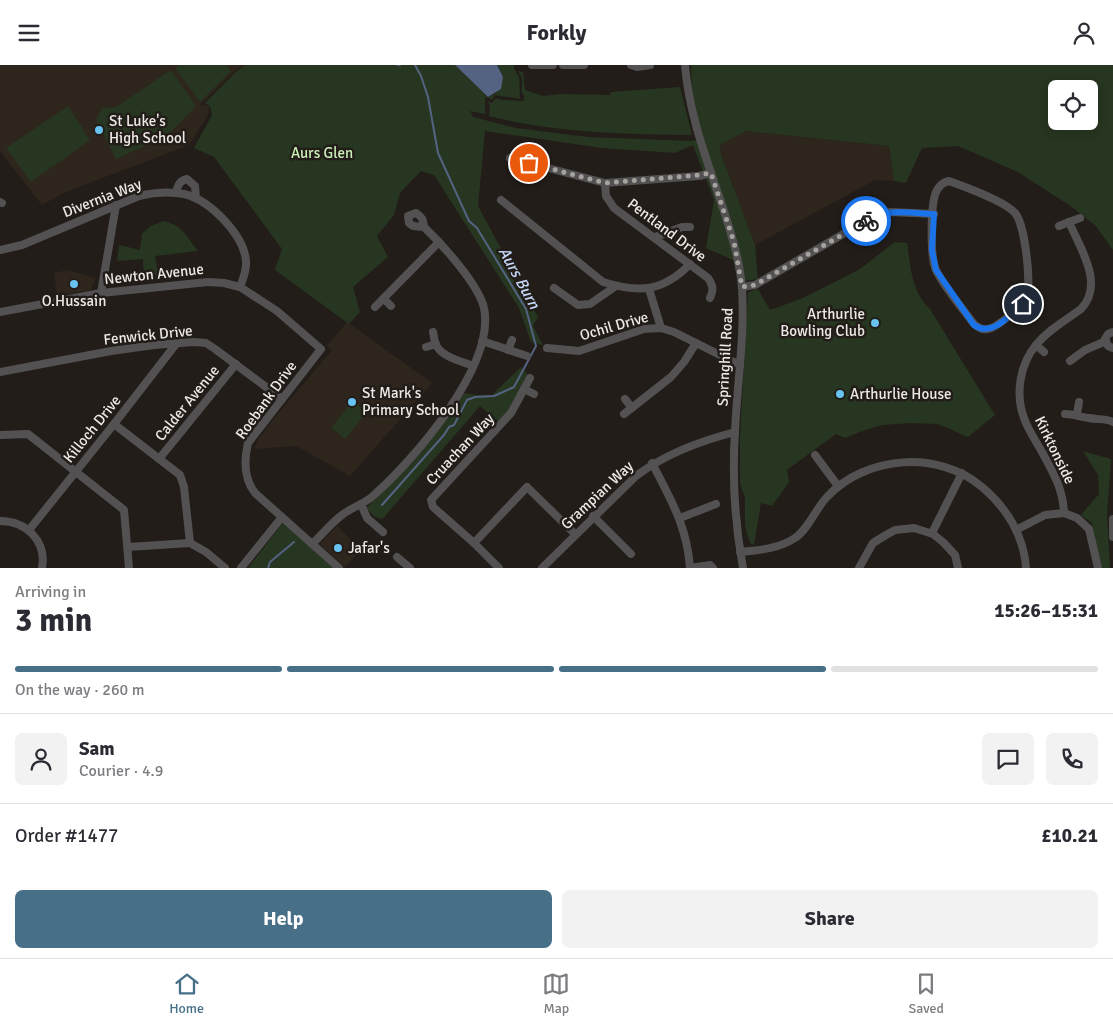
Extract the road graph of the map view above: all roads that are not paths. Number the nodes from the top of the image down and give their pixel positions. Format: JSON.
{"nodes":[{"id":1,"x":532,"y":65,"type":"edge"},
{"id":2,"x":553,"y":65,"type":"edge"},
{"id":3,"x":562,"y":65,"type":"edge"},
{"id":4,"x":584,"y":65,"type":"edge"},
{"id":5,"x":630,"y":65,"type":"edge"},
{"id":6,"x":650,"y":65,"type":"edge"},
{"id":7,"x":685,"y":65,"type":"edge"},
{"id":8,"x":510,"y":158,"type":"dead end"},
{"id":9,"x":711,"y":173,"type":"junction"},
{"id":10,"x":605,"y":183,"type":"junction"},
{"id":11,"x":176,"y":193,"type":"junction"},
{"id":12,"x":196,"y":198,"type":"junction"},
{"id":13,"x":501,"y":200,"type":"dead end"},
{"id":14,"x":116,"y":205,"type":"junction"},
{"id":15,"x":934,"y":214,"type":"junction"},
{"id":16,"x":1080,"y":218,"type":"dead end"},
{"id":17,"x":1069,"y":222,"type":"junction"},
{"id":18,"x":1059,"y":226,"type":"dead end"},
{"id":19,"x":424,"y":227,"type":"dead end"},
{"id":20,"x":690,"y":227,"type":"dead end"},
{"id":21,"x":655,"y":237,"type":"junction"},
{"id":22,"x":439,"y":242,"type":"junction"},
{"id":23,"x":0,"y":250,"type":"edge"},
{"id":24,"x":690,"y":264,"type":"junction"},
{"id":25,"x":616,"y":286,"type":"junction"},
{"id":26,"x":240,"y":287,"type":"junction"},
{"id":27,"x":742,"y":287,"type":"junction"},
{"id":28,"x":554,"y":289,"type":"dead end"},
{"id":29,"x":649,"y":289,"type":"junction"},
{"id":30,"x":101,"y":293,"type":"junction"},
{"id":31,"x":710,"y":298,"type":"dead end"},
{"id":32,"x":384,"y":299,"type":"junction"},
{"id":33,"x":375,"y":307,"type":"dead end"},
{"id":34,"x":391,"y":307,"type":"dead end"},
{"id":35,"x":0,"y":312,"type":"edge"},
{"id":36,"x":661,"y":327,"type":"junction"},
{"id":37,"x":433,"y":332,"type":"dead end"},
{"id":38,"x":1113,"y":332,"type":"edge"},
{"id":39,"x":512,"y":340,"type":"dead end"},
{"id":40,"x":482,"y":341,"type":"junction"},
{"id":41,"x":1106,"y":341,"type":"junction"},
{"id":42,"x":696,"y":343,"type":"junction"},
{"id":43,"x":176,"y":344,"type":"junction"},
{"id":44,"x":436,"y":344,"type":"junction"},
{"id":45,"x":1036,"y":345,"type":"junction"},
{"id":46,"x":426,"y":347,"type":"dead end"},
{"id":47,"x":546,"y":348,"type":"dead end"},
{"id":48,"x":1113,"y":348,"type":"edge"},
{"id":49,"x":321,"y":349,"type":"joint"},
{"id":50,"x":508,"y":350,"type":"junction"},
{"id":51,"x":1044,"y":352,"type":"dead end"},
{"id":52,"x":1083,"y":352,"type":"junction"},
{"id":53,"x":526,"y":356,"type":"dead end"},
{"id":54,"x":1087,"y":360,"type":"dead end"},
{"id":55,"x":1070,"y":361,"type":"dead end"},
{"id":56,"x":236,"y":364,"type":"junction"},
{"id":57,"x":740,"y":365,"type":"junction"},
{"id":58,"x":473,"y":366,"type":"junction"},
{"id":59,"x":0,"y":372,"type":"edge"},
{"id":60,"x":530,"y":378,"type":"dead end"},
{"id":61,"x":524,"y":389,"type":"junction"},
{"id":62,"x":534,"y":394,"type":"dead end"},
{"id":63,"x":282,"y":399,"type":"junction"},
{"id":64,"x":625,"y":399,"type":"dead end"},
{"id":65,"x":1079,"y":402,"type":"dead end"},
{"id":66,"x":632,"y":408,"type":"junction"},
{"id":67,"x":624,"y":414,"type":"dead end"},
{"id":68,"x":1065,"y":414,"type":"dead end"},
{"id":69,"x":1077,"y":414,"type":"junction"},
{"id":70,"x":1113,"y":422,"type":"edge"},
{"id":71,"x":114,"y":424,"type":"junction"},
{"id":72,"x":735,"y":432,"type":"junction"},
{"id":73,"x":0,"y":435,"type":"edge"},
{"id":74,"x":815,"y":455,"type":"dead end"},
{"id":75,"x":160,"y":459,"type":"junction"},
{"id":76,"x":652,"y":463,"type":"junction"},
{"id":77,"x":75,"y":472,"type":"junction"},
{"id":78,"x":962,"y":473,"type":"junction"},
{"id":79,"x":838,"y":486,"type":"junction"},
{"id":80,"x":361,"y":504,"type":"junction"},
{"id":81,"x":716,"y":504,"type":"dead end"},
{"id":82,"x":1064,"y":513,"type":"junction"},
{"id":83,"x":593,"y":516,"type":"junction"},
{"id":84,"x":282,"y":517,"type":"junction"},
{"id":85,"x":680,"y":518,"type":"junction"},
{"id":86,"x":1113,"y":519,"type":"edge"},
{"id":87,"x":0,"y":521,"type":"edge"},
{"id":88,"x":29,"y":530,"type":"junction"},
{"id":89,"x":1016,"y":530,"type":"junction"},
{"id":90,"x":384,"y":532,"type":"dead end"},
{"id":91,"x":932,"y":533,"type":"junction"},
{"id":92,"x":575,"y":534,"type":"junction"},
{"id":93,"x":1113,"y":537,"type":"edge"},
{"id":94,"x":190,"y":543,"type":"junction"},
{"id":95,"x":474,"y":543,"type":"junction"},
{"id":96,"x":312,"y":544,"type":"junction"},
{"id":97,"x":128,"y":547,"type":"junction"},
{"id":98,"x":740,"y":552,"type":"junction"},
{"id":99,"x":631,"y":554,"type":"dead end"},
{"id":100,"x":397,"y":557,"type":"dead end"},
{"id":101,"x":546,"y":567,"type":"edge"},
{"id":102,"x":42,"y":568,"type":"edge"},
{"id":103,"x":129,"y":568,"type":"edge"},
{"id":104,"x":225,"y":568,"type":"edge"},
{"id":105,"x":241,"y":568,"type":"edge"},
{"id":106,"x":339,"y":568,"type":"edge"},
{"id":107,"x":410,"y":568,"type":"edge"},
{"id":108,"x":499,"y":568,"type":"edge"},
{"id":109,"x":690,"y":568,"type":"edge"},
{"id":110,"x":713,"y":568,"type":"edge"},
{"id":111,"x":743,"y":568,"type":"edge"},
{"id":112,"x":860,"y":568,"type":"edge"},
{"id":113,"x":958,"y":568,"type":"edge"},
{"id":114,"x":1026,"y":568,"type":"edge"},
{"id":115,"x":1098,"y":568,"type":"edge"}],
"edges":[{"from":1,"to":2,"type":"street"},
{"from":3,"to":4,"type":"street"},
{"from":5,"to":6,"type":"street"},
{"from":7,"to":9,"type":"street","name":"Springhill Road"},
{"from":8,"to":10,"type":"street"},
{"from":9,"to":10,"type":"street"},
{"from":9,"to":27,"type":"street","name":"Springhill Road"},
{"from":10,"to":21,"type":"street","name":"Pentland Drive"},
{"from":11,"to":12,"type":"street","name":"Divernia Way"},
{"from":11,"to":12,"type":"street"},
{"from":11,"to":14,"type":"street","name":"Divernia Way"},
{"from":12,"to":26,"type":"street","name":"Divernia Way"},
{"from":13,"to":25,"type":"street"},
{"from":14,"to":23,"type":"street","name":"Divernia Way"},
{"from":14,"to":30,"type":"street"},
{"from":15,"to":15,"type":"street"},
{"from":15,"to":27,"type":"street"},
{"from":16,"to":17,"type":"street"},
{"from":17,"to":18,"type":"street"},
{"from":17,"to":45,"type":"street","name":"Kirktonside"},
{"from":19,"to":22,"type":"street"},
{"from":20,"to":21,"type":"street"},
{"from":21,"to":24,"type":"street","name":"Pentland Drive"},
{"from":22,"to":32,"type":"street"},
{"from":22,"to":40,"type":"street"},
{"from":24,"to":29,"type":"street"},
{"from":24,"to":31,"type":"street","name":"Pentland Drive"},
{"from":25,"to":28,"type":"street"},
{"from":25,"to":29,"type":"street"},
{"from":26,"to":30,"type":"street","name":"Newton Avenue"},
{"from":26,"to":49,"type":"street","name":"Newton Avenue"},
{"from":27,"to":57,"type":"street","name":"Springhill Road"},
{"from":29,"to":36,"type":"street"},
{"from":30,"to":35,"type":"street","name":"Newton Avenue"},
{"from":32,"to":33,"type":"street"},
{"from":32,"to":34,"type":"street"},
{"from":36,"to":42,"type":"street","name":"Ochil Drive"},
{"from":36,"to":47,"type":"street","name":"Ochil Drive"},
{"from":37,"to":44,"type":"street"},
{"from":38,"to":41,"type":"street"},
{"from":39,"to":50,"type":"street"},
{"from":40,"to":50,"type":"street"},
{"from":40,"to":58,"type":"street"},
{"from":41,"to":48,"type":"street"},
{"from":41,"to":52,"type":"street"},
{"from":42,"to":57,"type":"street","name":"Ochil Drive"},
{"from":42,"to":66,"type":"street"},
{"from":43,"to":56,"type":"street","name":"Fenwick Drive"},
{"from":43,"to":59,"type":"street","name":"Fenwick Drive"},
{"from":43,"to":71,"type":"street","name":"Killoch Drive"},
{"from":44,"to":46,"type":"street"},
{"from":44,"to":58,"type":"street"},
{"from":45,"to":51,"type":"street"},
{"from":45,"to":82,"type":"street","name":"Kirktonside"},
{"from":49,"to":63,"type":"street","name":"Roebank Drive"},
{"from":50,"to":53,"type":"street"},
{"from":52,"to":54,"type":"street"},
{"from":52,"to":55,"type":"street"},
{"from":56,"to":63,"type":"street","name":"Fenwick Drive"},
{"from":56,"to":75,"type":"street","name":"Calder Avenue"},
{"from":57,"to":72,"type":"street","name":"Springhill Road"},
{"from":58,"to":80,"type":"street"},
{"from":60,"to":61,"type":"street","name":"Cruachan Way"},
{"from":61,"to":62,"type":"street"},
{"from":61,"to":95,"type":"street","name":"Cruachan Way"},
{"from":63,"to":84,"type":"street","name":"Roebank Drive"},
{"from":64,"to":66,"type":"street"},
{"from":65,"to":69,"type":"street"},
{"from":66,"to":67,"type":"street"},
{"from":68,"to":69,"type":"street"},
{"from":69,"to":70,"type":"street"},
{"from":71,"to":75,"type":"street"},
{"from":71,"to":77,"type":"street","name":"Killoch Drive"},
{"from":72,"to":76,"type":"street","name":"Grampian Way"},
{"from":72,"to":98,"type":"street","name":"Springhill Road"},
{"from":73,"to":77,"type":"street"},
{"from":74,"to":79,"type":"street"},
{"from":75,"to":94,"type":"street"},
{"from":76,"to":83,"type":"street","name":"Grampian Way"},
{"from":76,"to":85,"type":"street"},
{"from":77,"to":88,"type":"street","name":"Killoch Drive"},
{"from":77,"to":97,"type":"street"},
{"from":78,"to":79,"type":"street"},
{"from":78,"to":89,"type":"street"},
{"from":78,"to":91,"type":"street"},
{"from":79,"to":98,"type":"street"},
{"from":80,"to":90,"type":"street"},
{"from":80,"to":96,"type":"street"},
{"from":81,"to":85,"type":"street"},
{"from":82,"to":89,"type":"street"},
{"from":82,"to":115,"type":"street"},
{"from":83,"to":92,"type":"street","name":"Grampian Way"},
{"from":83,"to":99,"type":"street"},
{"from":84,"to":96,"type":"street","name":"Roebank Drive"},
{"from":84,"to":105,"type":"street"},
{"from":85,"to":109,"type":"street"},
{"from":86,"to":93,"type":"street"},
{"from":87,"to":88,"type":"street"},
{"from":88,"to":102,"type":"street"},
{"from":89,"to":114,"type":"street"},
{"from":91,"to":112,"type":"street"},
{"from":91,"to":113,"type":"street"},
{"from":92,"to":95,"type":"street"},
{"from":92,"to":101,"type":"street","name":"Grampian Way"},
{"from":94,"to":97,"type":"street"},
{"from":94,"to":104,"type":"street"},
{"from":95,"to":108,"type":"street"},
{"from":96,"to":106,"type":"street","name":"Roebank Drive"},
{"from":97,"to":103,"type":"street"},
{"from":98,"to":111,"type":"street","name":"Springhill Road"},
{"from":100,"to":107,"type":"street"},
{"from":109,"to":110,"type":"street"}]}
